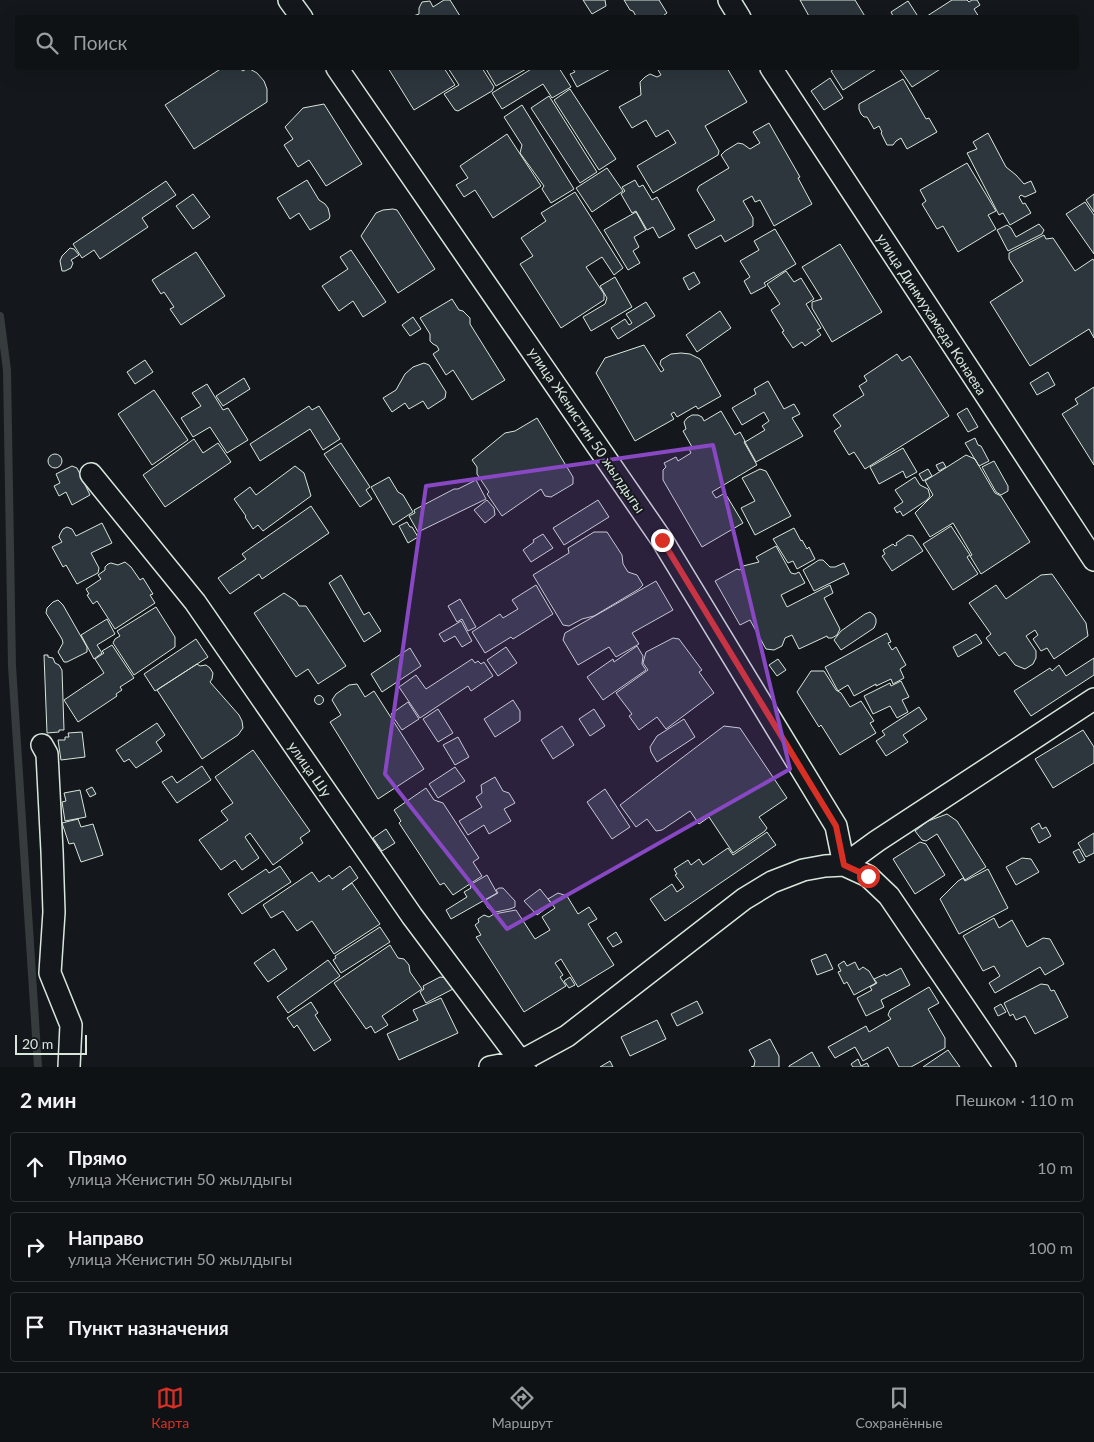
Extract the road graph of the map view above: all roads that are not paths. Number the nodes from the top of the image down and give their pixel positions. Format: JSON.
{"nodes":[{"id":1,"x":289,"y":0,"type":"edge"},
{"id":2,"x":729,"y":0,"type":"edge"},
{"id":3,"x":300,"y":15,"type":"edge"},
{"id":4,"x":738,"y":15,"type":"edge"},
{"id":5,"x":339,"y":70,"type":"edge"},
{"id":6,"x":772,"y":70,"type":"edge"},
{"id":7,"x":91,"y":474,"type":"dead end"},
{"id":8,"x":1094,"y":560,"type":"edge"},
{"id":9,"x":1094,"y":699,"type":"edge"},
{"id":10,"x":42,"y":746,"type":"dead end"},
{"id":11,"x":844,"y":865,"type":"junction"},
{"id":12,"x":523,"y":1064,"type":"edge"},
{"id":13,"x":69,"y":1067,"type":"edge"},
{"id":14,"x":490,"y":1067,"type":"edge"},
{"id":15,"x":1005,"y":1067,"type":"edge"}],
"edges":[{"from":1,"to":3,"type":"street"},
{"from":2,"to":4,"type":"street"},
{"from":5,"to":11,"type":"street","name":"улица Женистин 50 жылдыгы"},
{"from":6,"to":8,"type":"street","name":"улица Динмухамеда Конаева"},
{"from":7,"to":12,"type":"street","name":"улица Шу"},
{"from":9,"to":11,"type":"street"},
{"from":10,"to":13,"type":"street"},
{"from":11,"to":12,"type":"street"},
{"from":11,"to":15,"type":"street"},
{"from":12,"to":14,"type":"street"}]}
